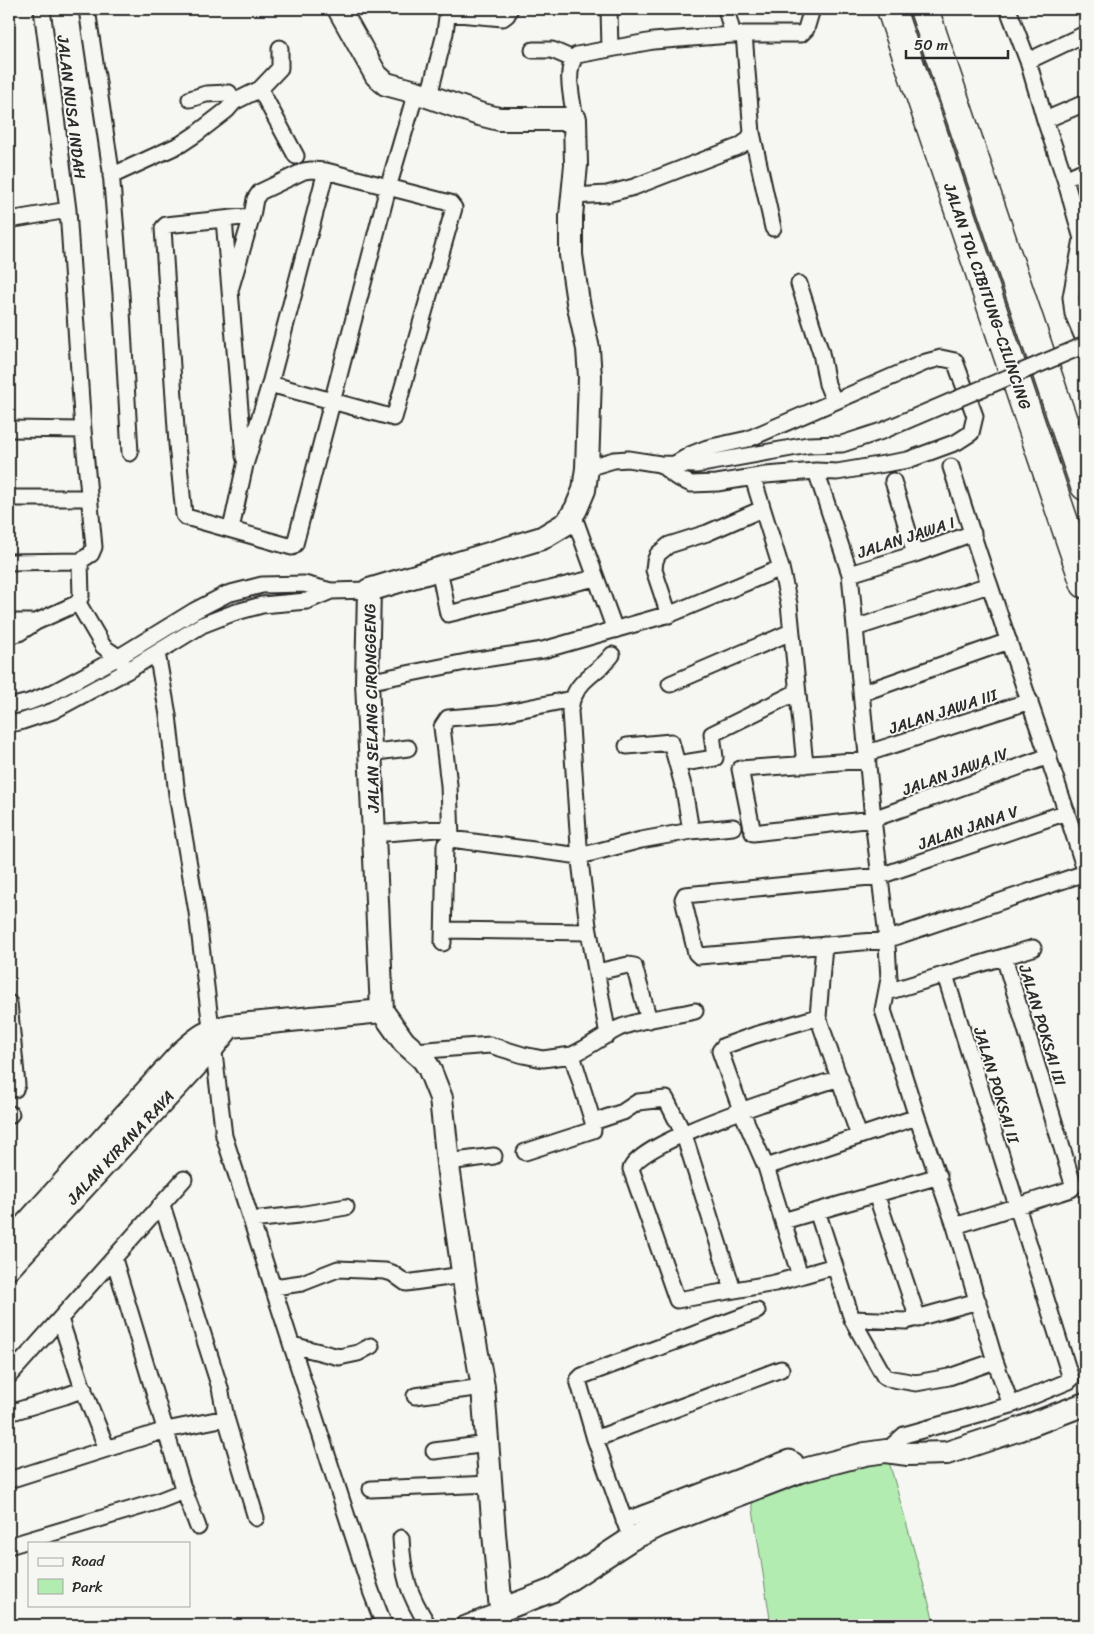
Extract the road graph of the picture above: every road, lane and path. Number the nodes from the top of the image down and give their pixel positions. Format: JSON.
{"nodes":[{"id":1,"x":42,"y":9,"type":"edge"},
{"id":2,"x":88,"y":9,"type":"edge"},
{"id":3,"x":339,"y":9,"type":"edge"},
{"id":4,"x":510,"y":9,"type":"edge"},
{"id":5,"x":609,"y":9,"type":"edge"},
{"id":6,"x":726,"y":9,"type":"edge"},
{"id":7,"x":812,"y":9,"type":"edge"},
{"id":8,"x":890,"y":9,"type":"edge"},
{"id":9,"x":924,"y":9,"type":"edge"},
{"id":10,"x":1008,"y":9,"type":"edge"},
{"id":11,"x":447,"y":11,"type":"edge"},
{"id":12,"x":738,"y":34,"type":"junction"},
{"id":13,"x":1085,"y":34,"type":"edge"},
{"id":14,"x":280,"y":48,"type":"dead end"},
{"id":15,"x":610,"y":49,"type":"junction"},
{"id":16,"x":533,"y":50,"type":"dead end"},
{"id":17,"x":573,"y":60,"type":"junction"},
{"id":18,"x":1028,"y":61,"type":"junction"},
{"id":19,"x":260,"y":89,"type":"junction"},
{"id":20,"x":422,"y":94,"type":"junction"},
{"id":21,"x":190,"y":99,"type":"dead end"},
{"id":22,"x":234,"y":102,"type":"junction"},
{"id":23,"x":1085,"y":103,"type":"edge"},
{"id":24,"x":575,"y":119,"type":"junction"},
{"id":25,"x":1045,"y":120,"type":"junction"},
{"id":26,"x":752,"y":134,"type":"junction"},
{"id":27,"x":296,"y":156,"type":"dead end"},
{"id":28,"x":1085,"y":170,"type":"edge"},
{"id":29,"x":326,"y":171,"type":"junction"},
{"id":30,"x":111,"y":176,"type":"junction"},
{"id":31,"x":1065,"y":179,"type":"junction"},
{"id":32,"x":388,"y":188,"type":"junction"},
{"id":33,"x":573,"y":196,"type":"junction"},
{"id":34,"x":68,"y":210,"type":"junction"},
{"id":35,"x":252,"y":216,"type":"junction"},
{"id":36,"x":224,"y":219,"type":"junction"},
{"id":37,"x":9,"y":220,"type":"edge"},
{"id":38,"x":773,"y":228,"type":"dead end"},
{"id":39,"x":1084,"y":238,"type":"edge"},
{"id":40,"x":799,"y":284,"type":"dead end"},
{"id":41,"x":230,"y":290,"type":"junction"},
{"id":42,"x":1085,"y":344,"type":"edge"},
{"id":43,"x":270,"y":384,"type":"junction"},
{"id":44,"x":333,"y":401,"type":"junction"},
{"id":45,"x":834,"y":401,"type":"junction"},
{"id":46,"x":9,"y":429,"type":"edge"},
{"id":47,"x":83,"y":430,"type":"junction"},
{"id":48,"x":130,"y":453,"type":"dead end"},
{"id":49,"x":668,"y":464,"type":"junction"},
{"id":50,"x":245,"y":465,"type":"junction"},
{"id":51,"x":951,"y":467,"type":"dead end"},
{"id":52,"x":587,"y":468,"type":"junction"},
{"id":53,"x":816,"y":472,"type":"junction"},
{"id":54,"x":753,"y":478,"type":"junction"},
{"id":55,"x":893,"y":481,"type":"dead end"},
{"id":56,"x":1085,"y":486,"type":"edge"},
{"id":57,"x":9,"y":498,"type":"edge"},
{"id":58,"x":89,"y":498,"type":"junction"},
{"id":59,"x":762,"y":509,"type":"junction"},
{"id":60,"x":573,"y":514,"type":"junction"},
{"id":61,"x":231,"y":529,"type":"junction"},
{"id":62,"x":974,"y":532,"type":"junction"},
{"id":63,"x":915,"y":554,"type":"junction"},
{"id":64,"x":80,"y":561,"type":"junction"},
{"id":65,"x":9,"y":562,"type":"edge"},
{"id":66,"x":782,"y":568,"type":"junction"},
{"id":67,"x":439,"y":569,"type":"junction"},
{"id":68,"x":850,"y":574,"type":"junction"},
{"id":69,"x":595,"y":578,"type":"junction"},
{"id":70,"x":1085,"y":584,"type":"edge"},
{"id":71,"x":989,"y":585,"type":"junction"},
{"id":72,"x":369,"y":590,"type":"junction"},
{"id":73,"x":331,"y":591,"type":"junction"},
{"id":74,"x":78,"y":603,"type":"junction"},
{"id":75,"x":197,"y":609,"type":"junction"},
{"id":76,"x":669,"y":615,"type":"junction"},
{"id":77,"x":9,"y":622,"type":"edge"},
{"id":78,"x":36,"y":622,"type":"junction"},
{"id":79,"x":202,"y":626,"type":"junction"},
{"id":80,"x":855,"y":628,"type":"junction"},
{"id":81,"x":615,"y":630,"type":"junction"},
{"id":82,"x":791,"y":632,"type":"junction"},
{"id":83,"x":9,"y":636,"type":"edge"},
{"id":84,"x":1009,"y":641,"type":"junction"},
{"id":85,"x":157,"y":653,"type":"junction"},
{"id":86,"x":612,"y":655,"type":"dead end"},
{"id":87,"x":119,"y":657,"type":"junction"},
{"id":88,"x":127,"y":671,"type":"junction"},
{"id":89,"x":367,"y":682,"type":"junction"},
{"id":90,"x":670,"y":684,"type":"dead end"},
{"id":91,"x":797,"y":692,"type":"junction"},
{"id":92,"x":862,"y":692,"type":"junction"},
{"id":93,"x":572,"y":699,"type":"junction"},
{"id":94,"x":1030,"y":701,"type":"junction"},
{"id":95,"x":9,"y":707,"type":"edge"},
{"id":96,"x":9,"y":724,"type":"edge"},
{"id":97,"x":627,"y":746,"type":"dead end"},
{"id":98,"x":408,"y":748,"type":"dead end"},
{"id":99,"x":369,"y":753,"type":"junction"},
{"id":100,"x":1049,"y":756,"type":"junction"},
{"id":101,"x":868,"y":757,"type":"junction"},
{"id":102,"x":677,"y":764,"type":"junction"},
{"id":103,"x":806,"y":765,"type":"junction"},
{"id":104,"x":1067,"y":812,"type":"junction"},
{"id":105,"x":873,"y":819,"type":"junction"},
{"id":106,"x":733,"y":827,"type":"dead end"},
{"id":107,"x":691,"y":831,"type":"junction"},
{"id":108,"x":450,"y":833,"type":"junction"},
{"id":109,"x":373,"y":834,"type":"junction"},
{"id":110,"x":580,"y":856,"type":"junction"},
{"id":111,"x":880,"y":876,"type":"junction"},
{"id":112,"x":589,"y":932,"type":"junction"},
{"id":113,"x":886,"y":940,"type":"junction"},
{"id":114,"x":824,"y":945,"type":"junction"},
{"id":115,"x":1033,"y":948,"type":"dead end"},
{"id":116,"x":1004,"y":957,"type":"junction"},
{"id":117,"x":597,"y":972,"type":"junction"},
{"id":118,"x":945,"y":975,"type":"junction"},
{"id":119,"x":887,"y":992,"type":"junction"},
{"id":120,"x":9,"y":1003,"type":"edge"},
{"id":121,"x":382,"y":1010,"type":"junction"},
{"id":122,"x":694,"y":1011,"type":"dead end"},
{"id":123,"x":818,"y":1017,"type":"junction"},
{"id":124,"x":649,"y":1020,"type":"junction"},
{"id":125,"x":10,"y":1031,"type":"edge"},
{"id":126,"x":218,"y":1034,"type":"junction"},
{"id":127,"x":608,"y":1035,"type":"junction"},
{"id":128,"x":415,"y":1051,"type":"junction"},
{"id":129,"x":572,"y":1054,"type":"junction"},
{"id":130,"x":840,"y":1078,"type":"junction"},
{"id":131,"x":9,"y":1090,"type":"edge"},
{"id":132,"x":741,"y":1110,"type":"junction"},
{"id":133,"x":917,"y":1118,"type":"junction"},
{"id":134,"x":593,"y":1122,"type":"junction"},
{"id":135,"x":684,"y":1135,"type":"junction"},
{"id":136,"x":859,"y":1136,"type":"junction"},
{"id":137,"x":525,"y":1152,"type":"dead end"},
{"id":138,"x":494,"y":1156,"type":"dead end"},
{"id":139,"x":448,"y":1162,"type":"junction"},
{"id":140,"x":766,"y":1167,"type":"junction"},
{"id":141,"x":939,"y":1176,"type":"junction"},
{"id":142,"x":184,"y":1179,"type":"dead end"},
{"id":143,"x":876,"y":1194,"type":"junction"},
{"id":144,"x":162,"y":1205,"type":"junction"},
{"id":145,"x":1016,"y":1206,"type":"junction"},
{"id":146,"x":346,"y":1207,"type":"dead end"},
{"id":147,"x":817,"y":1211,"type":"junction"},
{"id":148,"x":251,"y":1220,"type":"junction"},
{"id":149,"x":783,"y":1221,"type":"junction"},
{"id":150,"x":956,"y":1226,"type":"junction"},
{"id":151,"x":9,"y":1243,"type":"edge"},
{"id":152,"x":114,"y":1259,"type":"junction"},
{"id":153,"x":835,"y":1266,"type":"junction"},
{"id":154,"x":9,"y":1268,"type":"edge"},
{"id":155,"x":463,"y":1275,"type":"junction"},
{"id":156,"x":800,"y":1276,"type":"junction"},
{"id":157,"x":274,"y":1288,"type":"junction"},
{"id":158,"x":733,"y":1290,"type":"junction"},
{"id":159,"x":978,"y":1301,"type":"junction"},
{"id":160,"x":757,"y":1311,"type":"dead end"},
{"id":161,"x":60,"y":1319,"type":"junction"},
{"id":162,"x":852,"y":1319,"type":"junction"},
{"id":163,"x":918,"y":1319,"type":"junction"},
{"id":164,"x":292,"y":1345,"type":"junction"},
{"id":165,"x":371,"y":1346,"type":"dead end"},
{"id":166,"x":995,"y":1361,"type":"junction"},
{"id":167,"x":12,"y":1367,"type":"edge"},
{"id":168,"x":781,"y":1369,"type":"dead end"},
{"id":169,"x":483,"y":1386,"type":"junction"},
{"id":170,"x":84,"y":1388,"type":"junction"},
{"id":171,"x":415,"y":1396,"type":"dead end"},
{"id":172,"x":1010,"y":1404,"type":"junction"},
{"id":173,"x":1085,"y":1404,"type":"edge"},
{"id":174,"x":9,"y":1413,"type":"edge"},
{"id":175,"x":226,"y":1418,"type":"junction"},
{"id":176,"x":166,"y":1430,"type":"junction"},
{"id":177,"x":595,"y":1439,"type":"junction"},
{"id":178,"x":488,"y":1444,"type":"junction"},
{"id":179,"x":107,"y":1449,"type":"junction"},
{"id":180,"x":434,"y":1451,"type":"dead end"},
{"id":181,"x":886,"y":1451,"type":"junction"},
{"id":182,"x":9,"y":1480,"type":"edge"},
{"id":183,"x":490,"y":1484,"type":"junction"},
{"id":184,"x":371,"y":1489,"type":"dead end"},
{"id":185,"x":184,"y":1491,"type":"junction"},
{"id":186,"x":256,"y":1518,"type":"dead end"},
{"id":187,"x":198,"y":1528,"type":"dead end"},
{"id":188,"x":628,"y":1530,"type":"junction"},
{"id":189,"x":402,"y":1538,"type":"dead end"},
{"id":190,"x":9,"y":1546,"type":"edge"},
{"id":191,"x":503,"y":1618,"type":"edge"},
{"id":192,"x":384,"y":1625,"type":"edge"},
{"id":193,"x":428,"y":1625,"type":"edge"},
{"id":194,"x":463,"y":1625,"type":"edge"}],
"edges":[{"from":1,"to":34,"type":"street","name":"JALAN NUSA INDAH"},
{"from":2,"to":30,"type":"street"},
{"from":3,"to":20,"type":"street"},
{"from":4,"to":11,"type":"street"},
{"from":5,"to":15,"type":"street"},
{"from":6,"to":12,"type":"street"},
{"from":7,"to":12,"type":"street"},
{"from":8,"to":70,"type":"highway","name":"JALAN TOL CIBITUNG–CILINCING"},
{"from":9,"to":56,"type":"highway","name":"JALAN TOL CIBITUNG–CILINCING"},
{"from":10,"to":18,"type":"street"},
{"from":11,"to":20,"type":"street"},
{"from":12,"to":15,"type":"street"},
{"from":12,"to":26,"type":"street"},
{"from":13,"to":18,"type":"street"},
{"from":14,"to":19,"type":"street"},
{"from":15,"to":17,"type":"street"},
{"from":16,"to":17,"type":"street"},
{"from":17,"to":24,"type":"street"},
{"from":18,"to":25,"type":"street"},
{"from":19,"to":22,"type":"street"},
{"from":19,"to":27,"type":"street"},
{"from":20,"to":24,"type":"street"},
{"from":20,"to":32,"type":"street"},
{"from":21,"to":22,"type":"street"},
{"from":22,"to":30,"type":"street"},
{"from":23,"to":25,"type":"street"},
{"from":24,"to":33,"type":"street","name":"JALAN SELANG CIRONGGENG"},
{"from":25,"to":31,"type":"street"},
{"from":26,"to":33,"type":"street"},
{"from":26,"to":38,"type":"street"},
{"from":28,"to":31,"type":"street"},
{"from":29,"to":32,"type":"street"},
{"from":29,"to":35,"type":"street"},
{"from":29,"to":43,"type":"street"},
{"from":30,"to":48,"type":"street"},
{"from":31,"to":39,"type":"street"},
{"from":32,"to":44,"type":"street"},
{"from":32,"to":44,"type":"street"},
{"from":33,"to":52,"type":"street","name":"JALAN SELANG CIRONGGENG"},
{"from":34,"to":37,"type":"street"},
{"from":34,"to":47,"type":"street","name":"JALAN NUSA INDAH"},
{"from":35,"to":36,"type":"street"},
{"from":35,"to":41,"type":"street"},
{"from":36,"to":41,"type":"street"},
{"from":36,"to":61,"type":"street"},
{"from":39,"to":42,"type":"street"},
{"from":40,"to":45,"type":"street"},
{"from":41,"to":50,"type":"street"},
{"from":42,"to":49,"type":"street","bridge":true},
{"from":43,"to":44,"type":"street"},
{"from":43,"to":50,"type":"street"},
{"from":44,"to":61,"type":"street"},
{"from":45,"to":49,"type":"street"},
{"from":45,"to":53,"type":"street"},
{"from":46,"to":47,"type":"street"},
{"from":47,"to":58,"type":"street","name":"JALAN NUSA INDAH"},
{"from":49,"to":52,"type":"street"},
{"from":49,"to":54,"type":"street"},
{"from":50,"to":61,"type":"street"},
{"from":51,"to":62,"type":"street"},
{"from":52,"to":60,"type":"street","name":"JALAN SELANG CIRONGGENG"},
{"from":53,"to":54,"type":"street"},
{"from":53,"to":68,"type":"street"},
{"from":54,"to":59,"type":"street"},
{"from":55,"to":63,"type":"street"},
{"from":57,"to":58,"type":"street"},
{"from":58,"to":64,"type":"street","name":"JALAN NUSA INDAH"},
{"from":59,"to":66,"type":"street"},
{"from":59,"to":76,"type":"street"},
{"from":60,"to":67,"type":"street","name":"JALAN SELANG CIRONGGENG"},
{"from":60,"to":69,"type":"street"},
{"from":62,"to":63,"type":"street","name":"JALAN JAWA I"},
{"from":62,"to":71,"type":"street"},
{"from":63,"to":68,"type":"street","name":"JALAN JAWA I"},
{"from":64,"to":65,"type":"street"},
{"from":64,"to":74,"type":"street"},
{"from":66,"to":76,"type":"street"},
{"from":66,"to":82,"type":"street"},
{"from":67,"to":69,"type":"street"},
{"from":67,"to":72,"type":"street","name":"JALAN SELANG CIRONGGENG"},
{"from":68,"to":80,"type":"street"},
{"from":69,"to":81,"type":"street"},
{"from":71,"to":80,"type":"street"},
{"from":71,"to":84,"type":"street"},
{"from":72,"to":73,"type":"street"},
{"from":72,"to":89,"type":"street","name":"JALAN SELANG CIRONGGENG"},
{"from":73,"to":75,"type":"street"},
{"from":73,"to":79,"type":"street"},
{"from":74,"to":78,"type":"street"},
{"from":74,"to":87,"type":"street"},
{"from":75,"to":79,"type":"street"},
{"from":75,"to":87,"type":"street"},
{"from":76,"to":81,"type":"street"},
{"from":77,"to":78,"type":"street"},
{"from":78,"to":83,"type":"street"},
{"from":79,"to":85,"type":"street"},
{"from":80,"to":92,"type":"street"},
{"from":81,"to":89,"type":"street"},
{"from":82,"to":90,"type":"street"},
{"from":82,"to":91,"type":"street"},
{"from":84,"to":92,"type":"street"},
{"from":84,"to":94,"type":"street"},
{"from":85,"to":88,"type":"street"},
{"from":85,"to":126,"type":"street"},
{"from":86,"to":93,"type":"street"},
{"from":87,"to":88,"type":"street"},
{"from":87,"to":95,"type":"street"},
{"from":88,"to":96,"type":"street"},
{"from":89,"to":99,"type":"street","name":"JALAN SELANG CIRONGGENG"},
{"from":91,"to":102,"type":"street"},
{"from":91,"to":103,"type":"street"},
{"from":92,"to":101,"type":"street"},
{"from":93,"to":108,"type":"street"},
{"from":93,"to":110,"type":"street"},
{"from":94,"to":100,"type":"street"},
{"from":94,"to":101,"type":"street","name":"JALAN JAWA III"},
{"from":97,"to":102,"type":"street"},
{"from":98,"to":99,"type":"street"},
{"from":99,"to":109,"type":"street","name":"JALAN SELANG CIRONGGENG"},
{"from":100,"to":104,"type":"street"},
{"from":100,"to":105,"type":"street","name":"JALAN JAWA IV"},
{"from":101,"to":103,"type":"street","name":"JALAN JAWA III"},
{"from":101,"to":105,"type":"street"},
{"from":102,"to":107,"type":"street"},
{"from":103,"to":105,"type":"street","name":"JALAN JAWA IV"},
{"from":104,"to":111,"type":"street","name":"JALAN JANA V"},
{"from":104,"to":113,"type":"street"},
{"from":105,"to":111,"type":"street"},
{"from":106,"to":107,"type":"street"},
{"from":107,"to":110,"type":"street"},
{"from":108,"to":109,"type":"street"},
{"from":108,"to":110,"type":"street"},
{"from":108,"to":112,"type":"street"},
{"from":109,"to":121,"type":"street","name":"JALAN SELANG CIRONGGENG"},
{"from":110,"to":112,"type":"street"},
{"from":111,"to":113,"type":"street"},
{"from":111,"to":114,"type":"street","name":"JALAN JANA V"},
{"from":112,"to":117,"type":"street"},
{"from":113,"to":114,"type":"street"},
{"from":113,"to":119,"type":"street"},
{"from":114,"to":123,"type":"street"},
{"from":115,"to":116,"type":"street"},
{"from":116,"to":118,"type":"street"},
{"from":116,"to":145,"type":"street","name":"JALAN POKSAI III"},
{"from":117,"to":124,"type":"street"},
{"from":117,"to":127,"type":"street"},
{"from":118,"to":119,"type":"street"},
{"from":118,"to":145,"type":"street","name":"JALAN POKSAI II"},
{"from":119,"to":133,"type":"street"},
{"from":120,"to":125,"type":"street"},
{"from":121,"to":126,"type":"street"},
{"from":121,"to":128,"type":"street"},
{"from":122,"to":124,"type":"street"},
{"from":123,"to":130,"type":"street"},
{"from":123,"to":132,"type":"street"},
{"from":124,"to":127,"type":"street"},
{"from":125,"to":131,"type":"street"},
{"from":126,"to":148,"type":"street"},
{"from":126,"to":151,"type":"street","name":"JALAN KIRANA RAYA"},
{"from":126,"to":154,"type":"street","name":"JALAN KIRANA RAYA"},
{"from":127,"to":129,"type":"street"},
{"from":128,"to":129,"type":"street"},
{"from":128,"to":139,"type":"street"},
{"from":129,"to":134,"type":"street"},
{"from":130,"to":132,"type":"street"},
{"from":130,"to":136,"type":"street"},
{"from":132,"to":135,"type":"street"},
{"from":132,"to":140,"type":"street"},
{"from":133,"to":136,"type":"street"},
{"from":133,"to":141,"type":"street"},
{"from":134,"to":135,"type":"street"},
{"from":134,"to":137,"type":"street"},
{"from":135,"to":158,"type":"street"},
{"from":135,"to":158,"type":"street"},
{"from":136,"to":140,"type":"street"},
{"from":138,"to":139,"type":"street"},
{"from":139,"to":155,"type":"street"},
{"from":140,"to":149,"type":"street"},
{"from":141,"to":143,"type":"street"},
{"from":141,"to":150,"type":"street"},
{"from":142,"to":144,"type":"street"},
{"from":143,"to":147,"type":"street"},
{"from":143,"to":163,"type":"street"},
{"from":144,"to":152,"type":"street"},
{"from":144,"to":175,"type":"street"},
{"from":145,"to":150,"type":"street"},
{"from":145,"to":172,"type":"street","name":"JALAN POKSAI II"},
{"from":146,"to":148,"type":"street"},
{"from":147,"to":149,"type":"street"},
{"from":147,"to":153,"type":"street"},
{"from":148,"to":157,"type":"street"},
{"from":149,"to":156,"type":"street"},
{"from":150,"to":159,"type":"street"},
{"from":152,"to":161,"type":"street"},
{"from":152,"to":176,"type":"street"},
{"from":153,"to":156,"type":"street"},
{"from":153,"to":162,"type":"street"},
{"from":155,"to":157,"type":"street"},
{"from":155,"to":169,"type":"street"},
{"from":156,"to":158,"type":"street"},
{"from":157,"to":164,"type":"street"},
{"from":159,"to":163,"type":"street"},
{"from":159,"to":166,"type":"street"},
{"from":160,"to":177,"type":"street"},
{"from":161,"to":167,"type":"street"},
{"from":161,"to":170,"type":"street"},
{"from":162,"to":163,"type":"street"},
{"from":162,"to":166,"type":"street"},
{"from":164,"to":165,"type":"street"},
{"from":164,"to":192,"type":"street"},
{"from":166,"to":172,"type":"street"},
{"from":168,"to":177,"type":"street"},
{"from":169,"to":171,"type":"street"},
{"from":169,"to":178,"type":"street"},
{"from":170,"to":174,"type":"street"},
{"from":170,"to":179,"type":"street"},
{"from":172,"to":181,"type":"street"},
{"from":173,"to":181,"type":"street"},
{"from":175,"to":176,"type":"street"},
{"from":175,"to":186,"type":"street"},
{"from":176,"to":179,"type":"street"},
{"from":176,"to":185,"type":"street"},
{"from":177,"to":188,"type":"street"},
{"from":178,"to":180,"type":"street"},
{"from":178,"to":183,"type":"street"},
{"from":179,"to":182,"type":"street"},
{"from":181,"to":188,"type":"street"},
{"from":183,"to":184,"type":"street"},
{"from":183,"to":191,"type":"street"},
{"from":185,"to":187,"type":"street"},
{"from":185,"to":190,"type":"street"},
{"from":188,"to":191,"type":"street"},
{"from":189,"to":193,"type":"street"},
{"from":191,"to":194,"type":"street"}]}
